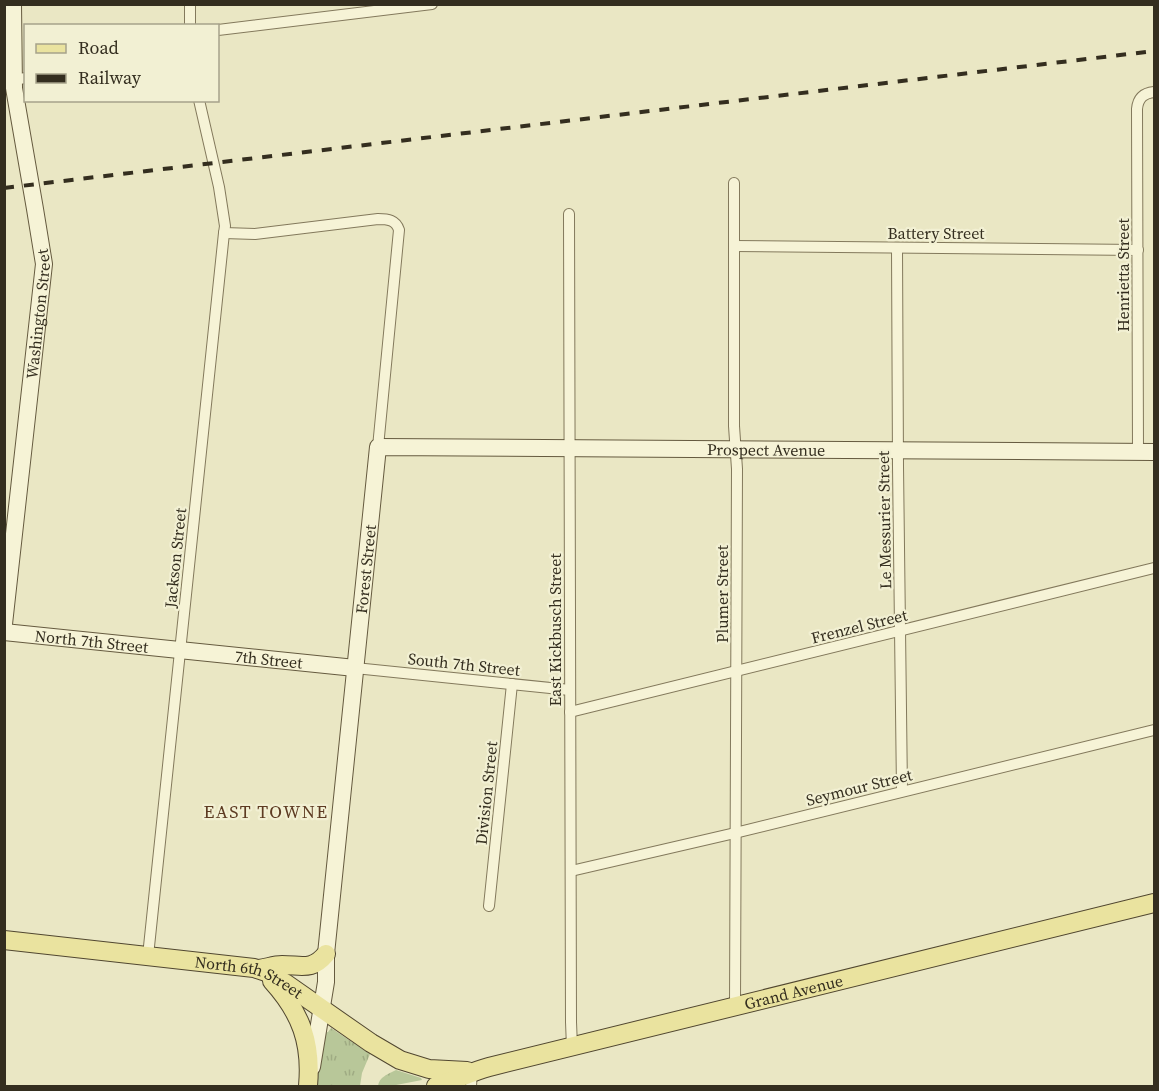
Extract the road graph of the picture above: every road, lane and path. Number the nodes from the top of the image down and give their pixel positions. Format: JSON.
{"nodes":[{"id":1,"x":13,"y":4,"type":"edge"},
{"id":2,"x":190,"y":4,"type":"edge"},
{"id":3,"x":432,"y":4,"type":"edge"},
{"id":4,"x":379,"y":8,"type":"edge"},
{"id":5,"x":190,"y":24,"type":"edge"},
{"id":6,"x":219,"y":30,"type":"edge"},
{"id":7,"x":14,"y":79,"type":"edge"},
{"id":8,"x":1155,"y":92,"type":"edge"},
{"id":9,"x":199,"y":102,"type":"edge"},
{"id":10,"x":734,"y":183,"type":"dead end"},
{"id":11,"x":569,"y":214,"type":"dead end"},
{"id":12,"x":224,"y":233,"type":"junction"},
{"id":13,"x":734,"y":246,"type":"junction"},
{"id":14,"x":897,"y":248,"type":"junction"},
{"id":15,"x":1138,"y":250,"type":"junction"},
{"id":16,"x":378,"y":447,"type":"junction"},
{"id":17,"x":569,"y":449,"type":"junction"},
{"id":18,"x":735,"y":450,"type":"junction"},
{"id":19,"x":898,"y":450,"type":"junction"},
{"id":20,"x":1146,"y":452,"type":"edge"},
{"id":21,"x":1155,"y":568,"type":"edge"},
{"id":22,"x":4,"y":624,"type":"edge"},
{"id":23,"x":900,"y":631,"type":"junction"},
{"id":24,"x":4,"y":633,"type":"edge"},
{"id":25,"x":181,"y":651,"type":"junction"},
{"id":26,"x":355,"y":668,"type":"junction"},
{"id":27,"x":736,"y":671,"type":"junction"},
{"id":28,"x":512,"y":684,"type":"junction"},
{"id":29,"x":570,"y":690,"type":"junction"},
{"id":30,"x":570,"y":712,"type":"junction"},
{"id":31,"x":1155,"y":730,"type":"edge"},
{"id":32,"x":902,"y":791,"type":"junction"},
{"id":33,"x":735,"y":833,"type":"junction"},
{"id":34,"x":571,"y":871,"type":"junction"},
{"id":35,"x":1155,"y":903,"type":"edge"},
{"id":36,"x":489,"y":906,"type":"dead end"},
{"id":37,"x":4,"y":940,"type":"edge"},
{"id":38,"x":326,"y":954,"type":"junction"},
{"id":39,"x":148,"y":956,"type":"junction"},
{"id":40,"x":259,"y":969,"type":"junction"},
{"id":41,"x":735,"y":1006,"type":"junction"},
{"id":42,"x":322,"y":1008,"type":"junction"},
{"id":43,"x":572,"y":1047,"type":"junction"},
{"id":44,"x":472,"y":1079,"type":"edge"},
{"id":45,"x":308,"y":1084,"type":"edge"},
{"id":46,"x":435,"y":1086,"type":"edge"}],
"edges":[{"from":1,"to":7,"type":"street","name":"Washington Street"},
{"from":2,"to":5,"type":"street"},
{"from":3,"to":4,"type":"street"},
{"from":4,"to":6,"type":"street"},
{"from":7,"to":22,"type":"street","name":"Washington Street"},
{"from":8,"to":15,"type":"street","name":"Henrietta Street"},
{"from":9,"to":12,"type":"street","name":"Jackson Street"},
{"from":10,"to":13,"type":"street","name":"Plumer Street"},
{"from":11,"to":17,"type":"street","name":"East Kickbusch Street"},
{"from":12,"to":16,"type":"street","name":"Forest Street"},
{"from":12,"to":25,"type":"street","name":"Jackson Street"},
{"from":13,"to":14,"type":"street","name":"Battery Street"},
{"from":13,"to":18,"type":"street","name":"Plumer Street"},
{"from":14,"to":15,"type":"street","name":"Battery Street"},
{"from":14,"to":19,"type":"street","name":"Le Messurier Street"},
{"from":15,"to":20,"type":"street","name":"Henrietta Street"},
{"from":16,"to":17,"type":"street","name":"Prospect Avenue"},
{"from":16,"to":26,"type":"street","name":"Forest Street"},
{"from":17,"to":18,"type":"street","name":"Prospect Avenue"},
{"from":17,"to":29,"type":"street","name":"East Kickbusch Street"},
{"from":18,"to":19,"type":"street","name":"Prospect Avenue"},
{"from":18,"to":27,"type":"street","name":"Plumer Street"},
{"from":19,"to":20,"type":"street","name":"Prospect Avenue"},
{"from":19,"to":23,"type":"street","name":"Le Messurier Street"},
{"from":21,"to":23,"type":"street","name":"Frenzel Street"},
{"from":23,"to":27,"type":"street","name":"Frenzel Street"},
{"from":23,"to":32,"type":"street","name":"Le Messurier Street"},
{"from":24,"to":25,"type":"street","name":"North 7th Street"},
{"from":25,"to":26,"type":"street","name":"7th Street"},
{"from":25,"to":39,"type":"street","name":"Jackson Street"},
{"from":26,"to":28,"type":"street","name":"South 7th Street"},
{"from":26,"to":38,"type":"street","name":"Forest Street"},
{"from":27,"to":30,"type":"street","name":"Frenzel Street"},
{"from":27,"to":33,"type":"street","name":"Plumer Street"},
{"from":28,"to":29,"type":"street","name":"South 7th Street"},
{"from":28,"to":36,"type":"street","name":"Division Street"},
{"from":29,"to":30,"type":"street","name":"East Kickbusch Street"},
{"from":30,"to":34,"type":"street","name":"East Kickbusch Street"},
{"from":31,"to":32,"type":"street","name":"Seymour Street"},
{"from":32,"to":33,"type":"street","name":"Seymour Street"},
{"from":33,"to":34,"type":"street","name":"Seymour Street"},
{"from":33,"to":41,"type":"street","name":"Plumer Street"},
{"from":34,"to":43,"type":"street","name":"East Kickbusch Street"},
{"from":35,"to":41,"type":"main road","name":"Grand Avenue"},
{"from":37,"to":39,"type":"main road","name":"North 6th Street"},
{"from":38,"to":40,"type":"main road"},
{"from":38,"to":42,"type":"street","name":"Forest Street"},
{"from":39,"to":40,"type":"main road","name":"North 6th Street"},
{"from":40,"to":42,"type":"main road","name":"North 6th Street"},
{"from":40,"to":45,"type":"main road"},
{"from":41,"to":43,"type":"main road","name":"Grand Avenue"},
{"from":42,"to":44,"type":"main road","name":"North 6th Street"},
{"from":42,"to":45,"type":"street","name":"Forest Street"},
{"from":43,"to":44,"type":"main road","name":"Grand Avenue"},
{"from":44,"to":46,"type":"main road","name":"Grand Avenue"}]}
